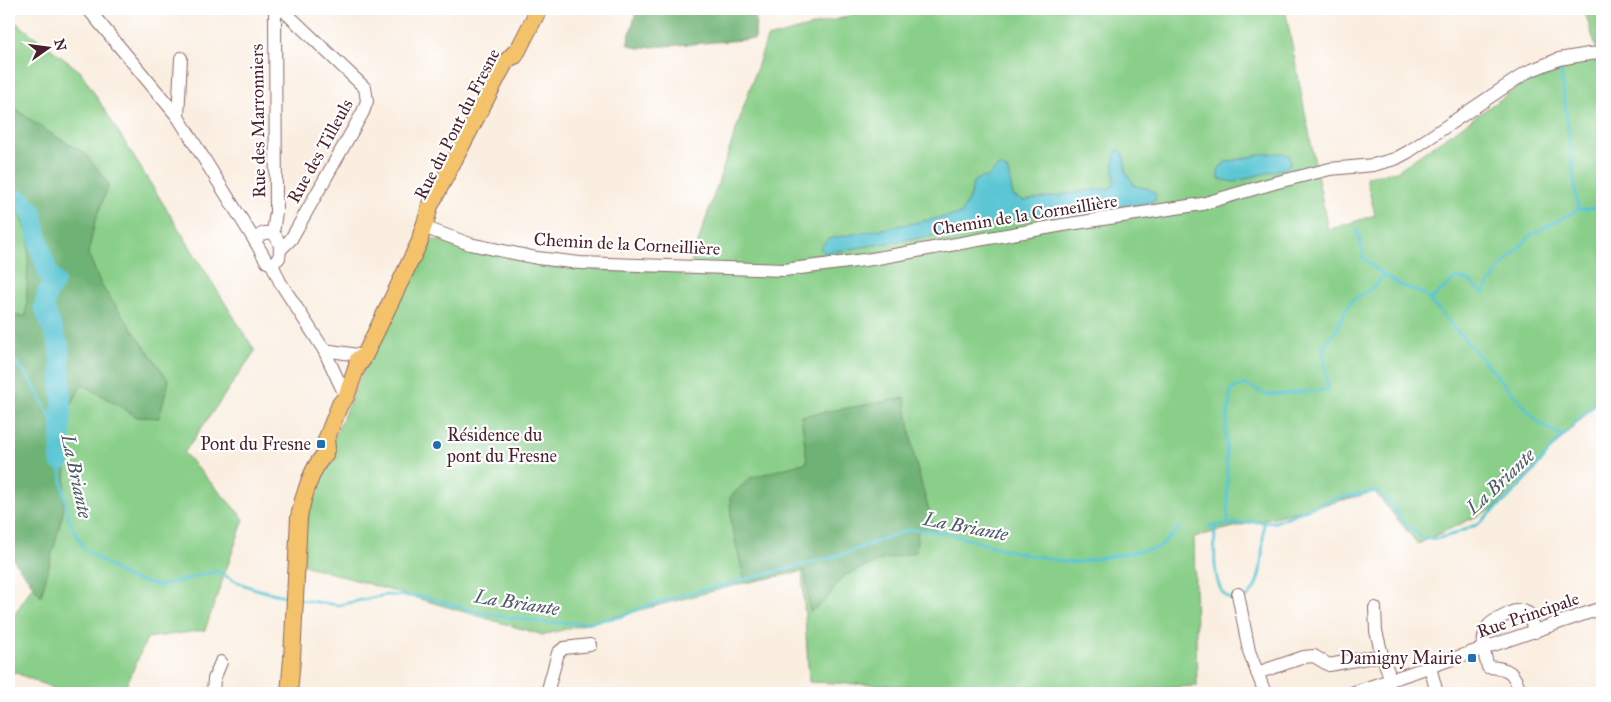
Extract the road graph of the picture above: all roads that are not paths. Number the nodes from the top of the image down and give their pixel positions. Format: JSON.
{"nodes":[{"id":1,"x":88,"y":9,"type":"edge"},
{"id":2,"x":274,"y":9,"type":"edge"},
{"id":3,"x":282,"y":9,"type":"edge"},
{"id":4,"x":539,"y":9,"type":"edge"},
{"id":5,"x":1602,"y":53,"type":"edge"},
{"id":6,"x":181,"y":58,"type":"dead end"},
{"id":7,"x":178,"y":117,"type":"junction"},
{"id":8,"x":424,"y":226,"type":"junction"},
{"id":9,"x":273,"y":233,"type":"junction"},
{"id":10,"x":255,"y":241,"type":"junction"},
{"id":11,"x":281,"y":249,"type":"junction"},
{"id":12,"x":272,"y":264,"type":"junction"},
{"id":13,"x":324,"y":350,"type":"junction"},
{"id":14,"x":357,"y":362,"type":"junction"},
{"id":15,"x":346,"y":397,"type":"junction"},
{"id":16,"x":1239,"y":600,"type":"dead end"},
{"id":17,"x":1375,"y":608,"type":"dead end"},
{"id":18,"x":1602,"y":608,"type":"edge"},
{"id":19,"x":1535,"y":632,"type":"junction"},
{"id":20,"x":590,"y":645,"type":"dead end"},
{"id":21,"x":1483,"y":650,"type":"junction"},
{"id":22,"x":1382,"y":656,"type":"junction"},
{"id":23,"x":221,"y":662,"type":"dead end"},
{"id":24,"x":1430,"y":667,"type":"junction"},
{"id":25,"x":1257,"y":672,"type":"junction"},
{"id":26,"x":1391,"y":680,"type":"junction"},
{"id":27,"x":213,"y":693,"type":"edge"},
{"id":28,"x":289,"y":693,"type":"edge"},
{"id":29,"x":547,"y":693,"type":"edge"},
{"id":30,"x":1265,"y":693,"type":"edge"},
{"id":31,"x":1352,"y":693,"type":"edge"},
{"id":32,"x":1437,"y":693,"type":"edge"},
{"id":33,"x":1521,"y":693,"type":"edge"}],
"edges":[{"from":1,"to":7,"type":"street"},
{"from":2,"to":9,"type":"street","name":"Rue des Marronniers"},
{"from":3,"to":11,"type":"street","name":"Rue des Tilleuls"},
{"from":4,"to":8,"type":"main road","name":"Rue du Pont du Fresne"},
{"from":5,"to":8,"type":"street","name":"Chemin de la Corneillière"},
{"from":6,"to":7,"type":"street"},
{"from":7,"to":10,"type":"street"},
{"from":8,"to":14,"type":"main road","name":"Rue du Pont du Fresne"},
{"from":9,"to":10,"type":"street"},
{"from":9,"to":11,"type":"street"},
{"from":10,"to":12,"type":"street"},
{"from":11,"to":12,"type":"street"},
{"from":12,"to":13,"type":"street"},
{"from":13,"to":14,"type":"street"},
{"from":13,"to":15,"type":"street"},
{"from":14,"to":15,"type":"main road","name":"Rue du Pont du Fresne"},
{"from":15,"to":28,"type":"main road","name":"Rue du Pont du Fresne"},
{"from":16,"to":25,"type":"street"},
{"from":17,"to":22,"type":"street"},
{"from":18,"to":19,"type":"street","name":"Rue Principale"},
{"from":19,"to":21,"type":"street","name":"Rue Principale"},
{"from":19,"to":21,"type":"street"},
{"from":20,"to":29,"type":"street"},
{"from":21,"to":24,"type":"street","name":"Rue Principale"},
{"from":21,"to":33,"type":"street"},
{"from":22,"to":25,"type":"street"},
{"from":22,"to":26,"type":"street"},
{"from":23,"to":27,"type":"street"},
{"from":24,"to":26,"type":"street","name":"Rue Principale"},
{"from":24,"to":32,"type":"street"},
{"from":25,"to":30,"type":"street"},
{"from":26,"to":31,"type":"street","name":"Rue Principale"}]}
